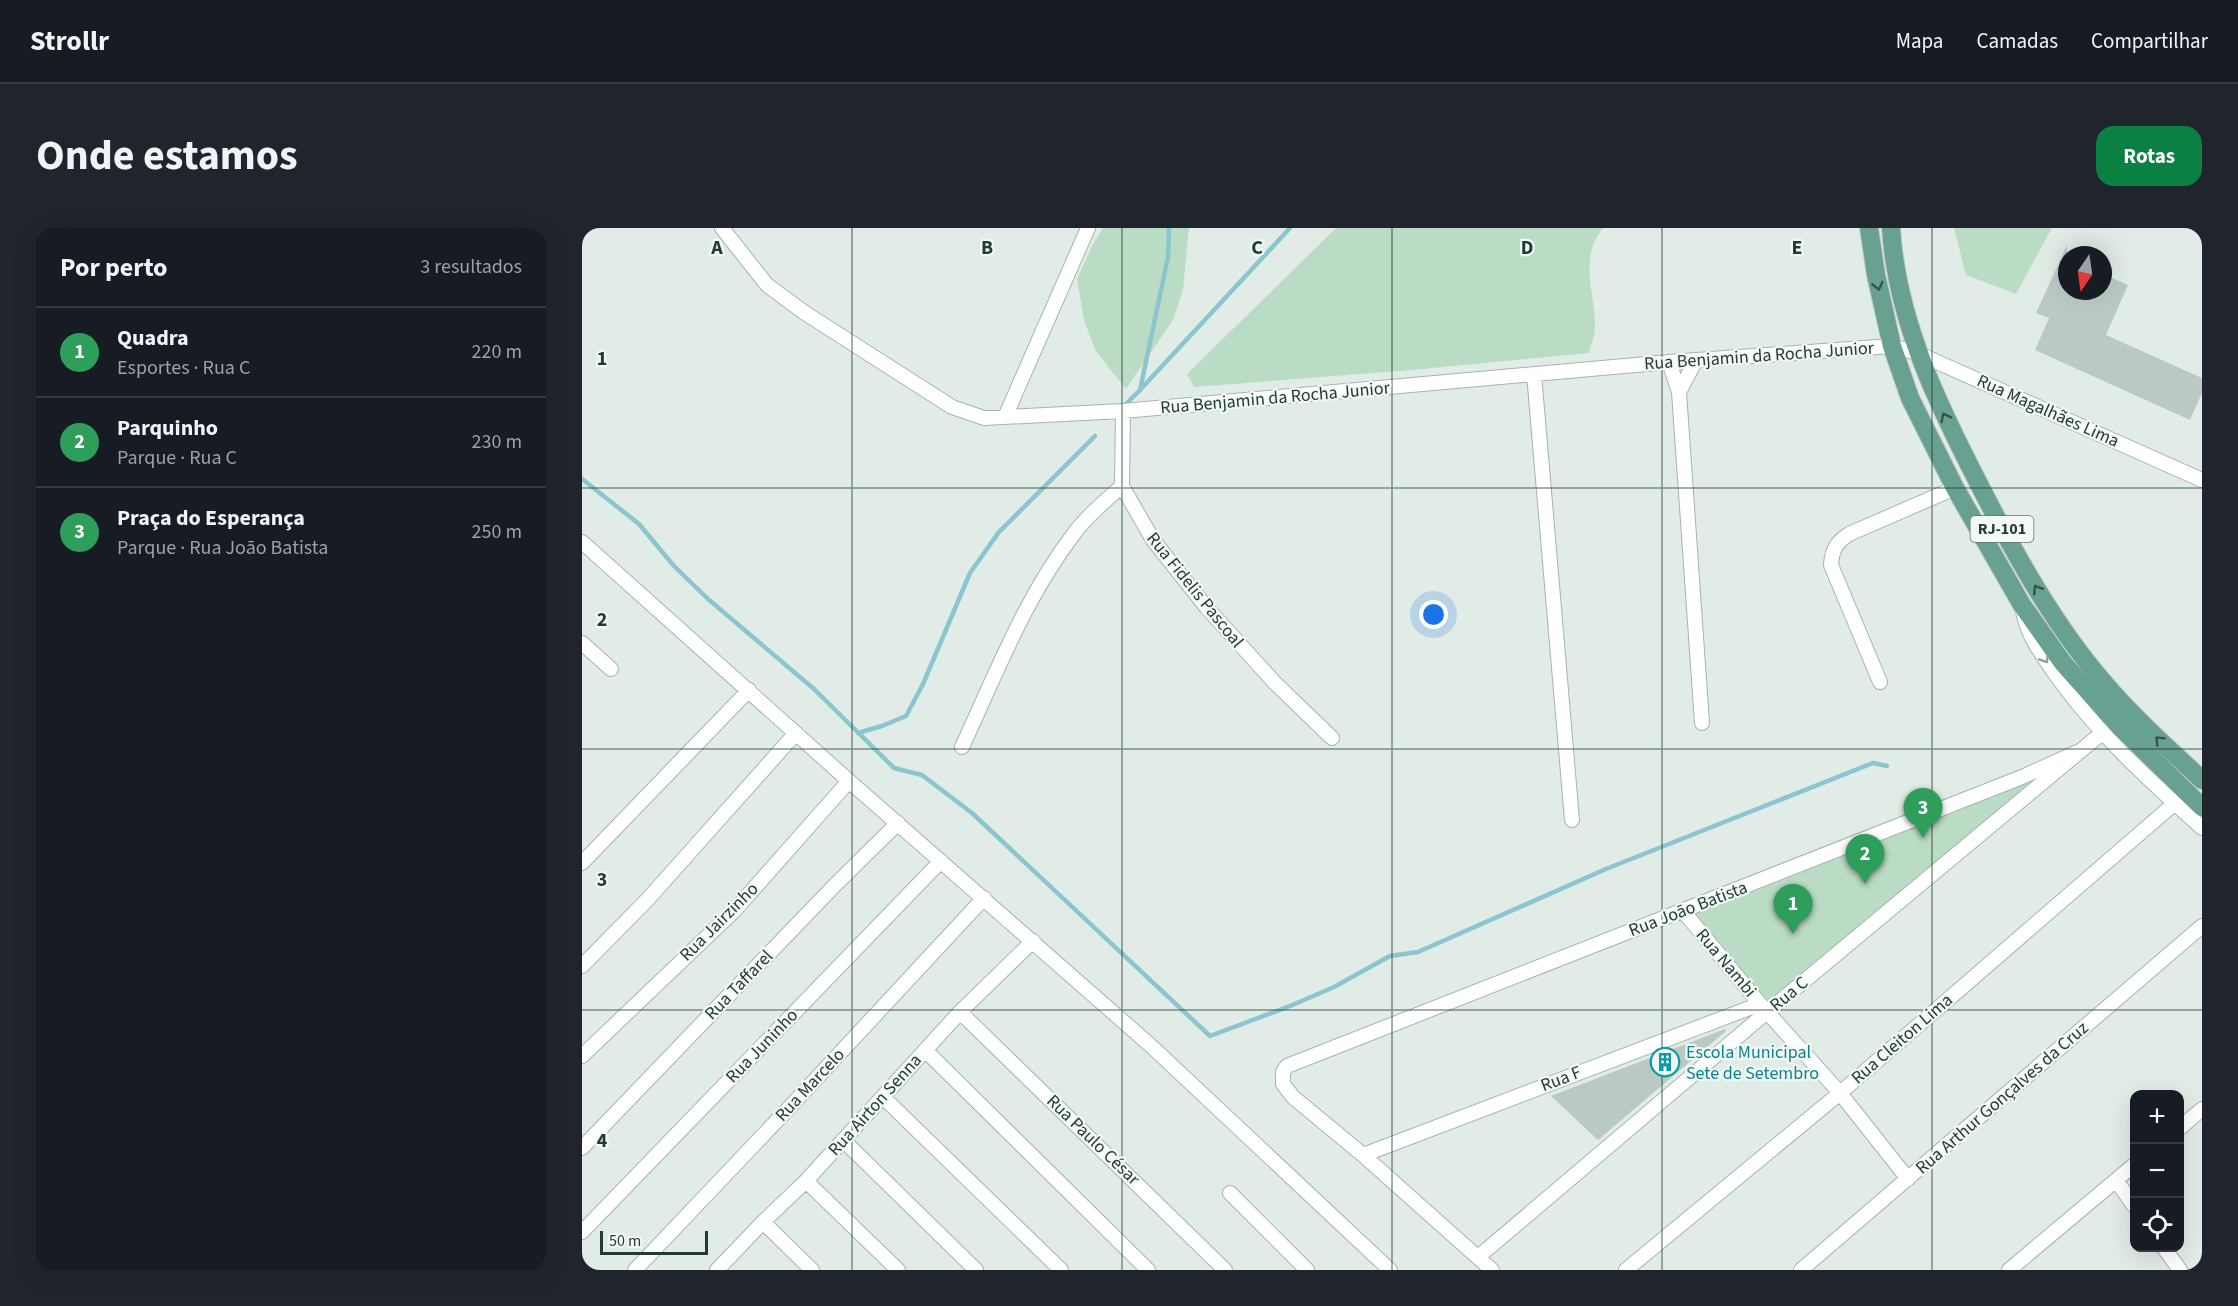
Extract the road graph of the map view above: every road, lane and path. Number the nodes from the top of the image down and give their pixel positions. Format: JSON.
{"nodes":[{"id":1,"x":722,"y":228,"type":"edge"},
{"id":2,"x":1088,"y":228,"type":"edge"},
{"id":3,"x":1869,"y":228,"type":"edge"},
{"id":4,"x":1891,"y":228,"type":"edge"},
{"id":5,"x":1892,"y":346,"type":"junction"},
{"id":6,"x":1917,"y":353,"type":"junction"},
{"id":7,"x":1696,"y":360,"type":"junction"},
{"id":8,"x":1669,"y":362,"type":"junction"},
{"id":9,"x":1534,"y":374,"type":"junction"},
{"id":10,"x":1679,"y":392,"type":"junction"},
{"id":11,"x":1123,"y":411,"type":"junction"},
{"id":12,"x":1005,"y":417,"type":"junction"},
{"id":13,"x":2202,"y":480,"type":"edge"},
{"id":14,"x":1122,"y":486,"type":"junction"},
{"id":15,"x":1955,"y":488,"type":"junction"},
{"id":16,"x":582,"y":542,"type":"edge"},
{"id":17,"x":2022,"y":606,"type":"junction"},
{"id":18,"x":582,"y":643,"type":"edge"},
{"id":19,"x":611,"y":669,"type":"dead end"},
{"id":20,"x":1880,"y":682,"type":"dead end"},
{"id":21,"x":749,"y":690,"type":"junction"},
{"id":22,"x":1702,"y":723,"type":"dead end"},
{"id":23,"x":796,"y":733,"type":"junction"},
{"id":24,"x":2102,"y":733,"type":"junction"},
{"id":25,"x":1332,"y":738,"type":"dead end"},
{"id":26,"x":962,"y":747,"type":"dead end"},
{"id":27,"x":2077,"y":752,"type":"junction"},
{"id":28,"x":2202,"y":780,"type":"edge"},
{"id":29,"x":849,"y":781,"type":"junction"},
{"id":30,"x":2175,"y":803,"type":"junction"},
{"id":31,"x":2202,"y":807,"type":"edge"},
{"id":32,"x":1572,"y":820,"type":"dead end"},
{"id":33,"x":897,"y":823,"type":"junction"},
{"id":34,"x":2202,"y":828,"type":"edge"},
{"id":35,"x":941,"y":861,"type":"junction"},
{"id":36,"x":582,"y":863,"type":"edge"},
{"id":37,"x":984,"y":898,"type":"junction"},
{"id":38,"x":1683,"y":911,"type":"junction"},
{"id":39,"x":2202,"y":926,"type":"edge"},
{"id":40,"x":1033,"y":941,"type":"junction"},
{"id":41,"x":582,"y":966,"type":"edge"},
{"id":42,"x":1763,"y":1008,"type":"junction"},
{"id":43,"x":960,"y":1012,"type":"junction"},
{"id":44,"x":925,"y":1050,"type":"junction"},
{"id":45,"x":582,"y":1056,"type":"edge"},
{"id":46,"x":1840,"y":1093,"type":"junction"},
{"id":47,"x":883,"y":1097,"type":"junction"},
{"id":48,"x":2202,"y":1110,"type":"edge"},
{"id":49,"x":2184,"y":1125,"type":"edge"},
{"id":50,"x":843,"y":1140,"type":"junction"},
{"id":51,"x":582,"y":1148,"type":"edge"},
{"id":52,"x":1363,"y":1155,"type":"junction"},
{"id":53,"x":2130,"y":1168,"type":"edge"},
{"id":54,"x":1908,"y":1179,"type":"junction"},
{"id":55,"x":2116,"y":1180,"type":"junction"},
{"id":56,"x":807,"y":1181,"type":"junction"},
{"id":57,"x":1230,"y":1194,"type":"dead end"},
{"id":58,"x":2130,"y":1200,"type":"edge"},
{"id":59,"x":763,"y":1222,"type":"junction"},
{"id":60,"x":582,"y":1232,"type":"edge"},
{"id":61,"x":2167,"y":1252,"type":"edge"},
{"id":62,"x":1478,"y":1257,"type":"junction"},
{"id":63,"x":725,"y":1267,"type":"edge"},
{"id":64,"x":635,"y":1270,"type":"edge"},
{"id":65,"x":812,"y":1270,"type":"edge"},
{"id":66,"x":898,"y":1270,"type":"edge"},
{"id":67,"x":976,"y":1270,"type":"edge"},
{"id":68,"x":1061,"y":1270,"type":"edge"},
{"id":69,"x":1148,"y":1270,"type":"edge"},
{"id":70,"x":1225,"y":1270,"type":"edge"},
{"id":71,"x":1306,"y":1270,"type":"edge"},
{"id":72,"x":1390,"y":1270,"type":"edge"},
{"id":73,"x":1492,"y":1270,"type":"edge"},
{"id":74,"x":1626,"y":1270,"type":"edge"},
{"id":75,"x":1801,"y":1270,"type":"edge"},
{"id":76,"x":2009,"y":1270,"type":"edge"},
{"id":77,"x":2180,"y":1270,"type":"edge"}],
"edges":[{"from":1,"to":12,"type":"street","name":"Rua Benjamin da Rocha Junior"},
{"from":2,"to":12,"type":"street"},
{"from":3,"to":5,"type":"main road","number":"RJ-101","one_way":true},
{"from":4,"to":6,"type":"main road","number":"RJ-101"},
{"from":5,"to":6,"type":"street","name":"Rua Magalhães Lima"},
{"from":5,"to":7,"type":"street","name":"Rua Benjamin da Rocha Junior"},
{"from":5,"to":15,"type":"main road","number":"RJ-101"},
{"from":6,"to":13,"type":"street","name":"Rua Magalhães Lima"},
{"from":28,"to":6,"type":"main road","number":"RJ-101","one_way":true},
{"from":7,"to":8,"type":"street","name":"Rua Benjamin da Rocha Junior"},
{"from":7,"to":10,"type":"street"},
{"from":8,"to":9,"type":"street","name":"Rua Benjamin da Rocha Junior"},
{"from":8,"to":10,"type":"street"},
{"from":9,"to":11,"type":"street","name":"Rua Benjamin da Rocha Junior"},
{"from":9,"to":32,"type":"street"},
{"from":10,"to":22,"type":"street"},
{"from":11,"to":12,"type":"street","name":"Rua Benjamin da Rocha Junior"},
{"from":11,"to":14,"type":"street","name":"Rua Fidelis Pascoal"},
{"from":14,"to":25,"type":"street","name":"Rua Fidelis Pascoal"},
{"from":14,"to":26,"type":"street"},
{"from":15,"to":17,"type":"main road","number":"RJ-101"},
{"from":15,"to":20,"type":"street"},
{"from":16,"to":21,"type":"street"},
{"from":17,"to":24,"type":"street","one_way":true},
{"from":17,"to":31,"type":"main road","number":"RJ-101"},
{"from":18,"to":19,"type":"street"},
{"from":21,"to":23,"type":"street"},
{"from":21,"to":36,"type":"street"},
{"from":23,"to":29,"type":"street"},
{"from":23,"to":41,"type":"street"},
{"from":24,"to":27,"type":"street","name":"Rua C"},
{"from":24,"to":30,"type":"street"},
{"from":27,"to":38,"type":"street","name":"Rua Joāo Batista"},
{"from":27,"to":42,"type":"street","name":"Rua C"},
{"from":29,"to":33,"type":"street"},
{"from":29,"to":45,"type":"street","name":"Rua Jairzinho"},
{"from":30,"to":34,"type":"street"},
{"from":30,"to":46,"type":"street","name":"Rua Cleiton Lima"},
{"from":33,"to":35,"type":"street"},
{"from":33,"to":51,"type":"street","name":"Rua Taffarel"},
{"from":35,"to":37,"type":"street"},
{"from":35,"to":60,"type":"street","name":"Rua Juninho"},
{"from":37,"to":40,"type":"street"},
{"from":37,"to":64,"type":"street","name":"Rua Marcelo"},
{"from":38,"to":42,"type":"street","name":"Rua Nambi"},
{"from":38,"to":52,"type":"street","name":"Rua Joāo Batista"},
{"from":39,"to":54,"type":"street","name":"Rua Arthur Gonçalves da Cruz"},
{"from":40,"to":43,"type":"street","name":"Rua Airton Senna"},
{"from":40,"to":72,"type":"street"},
{"from":42,"to":46,"type":"street","name":"Rua Nambi"},
{"from":42,"to":52,"type":"street","name":"Rua F"},
{"from":42,"to":62,"type":"street","name":"Rua C"},
{"from":43,"to":44,"type":"street","name":"Rua Airton Senna"},
{"from":43,"to":70,"type":"street","name":"Rua Paulo César"},
{"from":44,"to":47,"type":"street","name":"Rua Airton Senna"},
{"from":44,"to":69,"type":"street"},
{"from":46,"to":54,"type":"street","name":"Rua Nambi"},
{"from":46,"to":74,"type":"street","name":"Rua Cleiton Lima"},
{"from":47,"to":50,"type":"street","name":"Rua Airton Senna"},
{"from":47,"to":68,"type":"street"},
{"from":48,"to":49,"type":"street"},
{"from":50,"to":56,"type":"street","name":"Rua Airton Senna"},
{"from":50,"to":67,"type":"street"},
{"from":52,"to":62,"type":"street"},
{"from":53,"to":55,"type":"street"},
{"from":54,"to":75,"type":"street","name":"Rua Arthur Gonçalves da Cruz"},
{"from":55,"to":58,"type":"street"},
{"from":55,"to":76,"type":"street"},
{"from":56,"to":59,"type":"street","name":"Rua Airton Senna"},
{"from":56,"to":66,"type":"street"},
{"from":57,"to":71,"type":"street"},
{"from":59,"to":63,"type":"street","name":"Rua Airton Senna"},
{"from":59,"to":65,"type":"street"},
{"from":61,"to":77,"type":"street"},
{"from":62,"to":73,"type":"street"}]}
